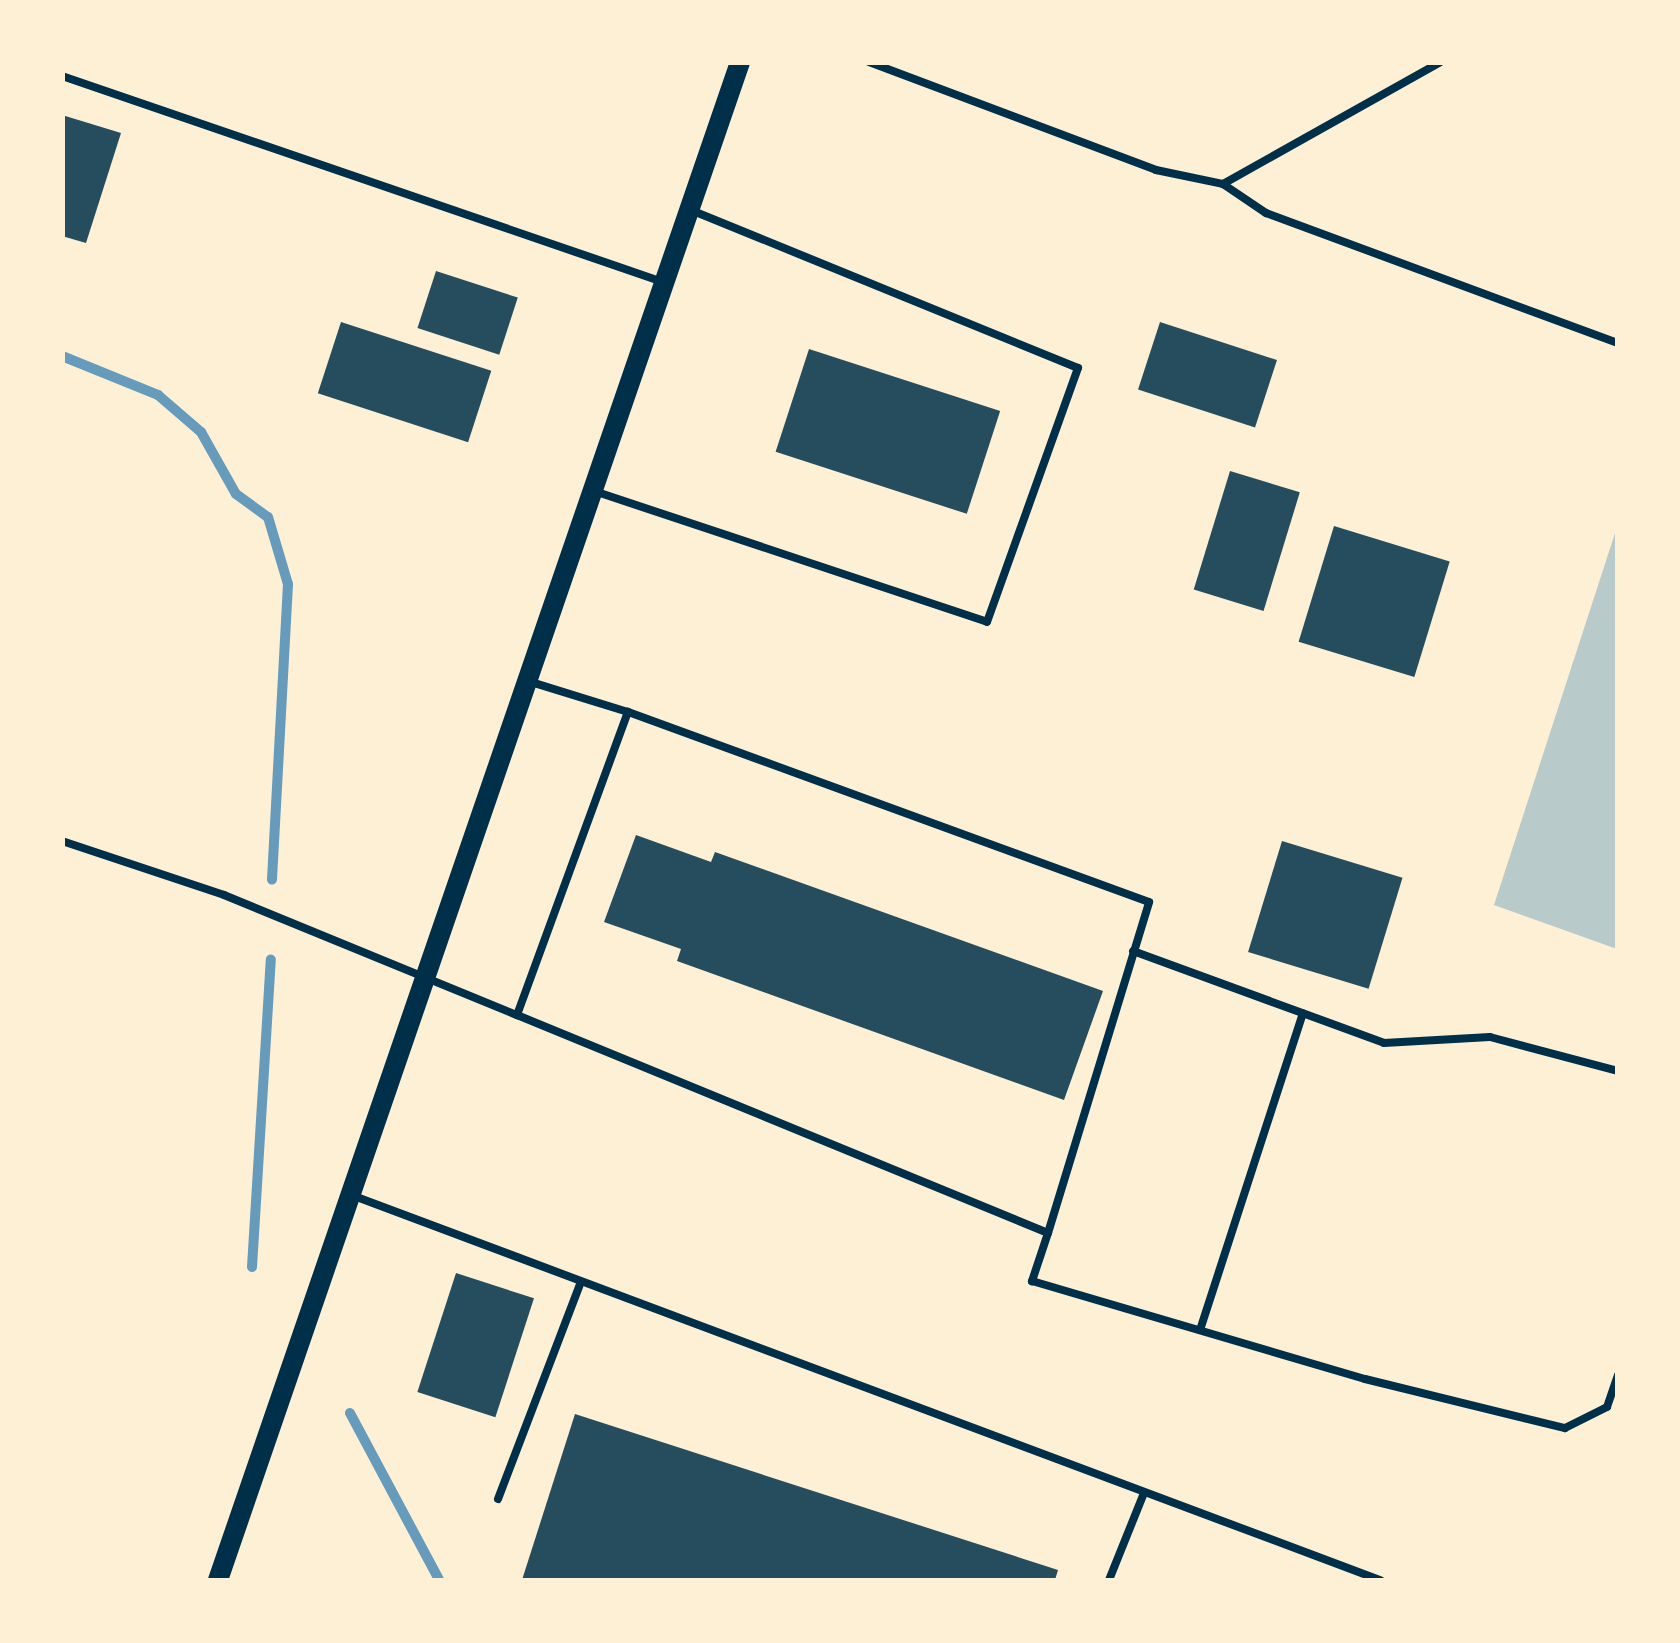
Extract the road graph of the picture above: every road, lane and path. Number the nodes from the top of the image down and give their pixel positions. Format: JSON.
{"nodes":[{"id":1,"x":740,"y":62,"type":"edge"},
{"id":2,"x":869,"y":62,"type":"edge"},
{"id":3,"x":1440,"y":62,"type":"edge"},
{"id":4,"x":62,"y":76,"type":"edge"},
{"id":5,"x":1223,"y":184,"type":"junction"},
{"id":6,"x":689,"y":210,"type":"junction"},
{"id":7,"x":664,"y":282,"type":"junction"},
{"id":8,"x":1618,"y":343,"type":"edge"},
{"id":9,"x":592,"y":490,"type":"junction"},
{"id":10,"x":527,"y":681,"type":"junction"},
{"id":11,"x":628,"y":712,"type":"junction"},
{"id":12,"x":62,"y":842,"type":"edge"},
{"id":13,"x":1134,"y":952,"type":"junction"},
{"id":14,"x":426,"y":978,"type":"junction"},
{"id":15,"x":1303,"y":1014,"type":"junction"},
{"id":16,"x":517,"y":1015,"type":"junction"},
{"id":17,"x":1618,"y":1071,"type":"edge"},
{"id":18,"x":350,"y":1194,"type":"junction"},
{"id":19,"x":1048,"y":1233,"type":"junction"},
{"id":20,"x":581,"y":1282,"type":"junction"},
{"id":21,"x":1200,"y":1330,"type":"junction"},
{"id":22,"x":1618,"y":1375,"type":"edge"},
{"id":23,"x":1144,"y":1492,"type":"junction"},
{"id":24,"x":498,"y":1499,"type":"dead end"},
{"id":25,"x":218,"y":1580,"type":"edge"},
{"id":26,"x":1109,"y":1580,"type":"edge"},
{"id":27,"x":1380,"y":1580,"type":"edge"}],
"edges":[{"from":1,"to":6,"type":"main road"},
{"from":2,"to":5,"type":"lane"},
{"from":3,"to":5,"type":"lane"},
{"from":4,"to":7,"type":"lane"},
{"from":5,"to":8,"type":"lane"},
{"from":6,"to":7,"type":"main road"},
{"from":6,"to":9,"type":"lane"},
{"from":7,"to":9,"type":"main road"},
{"from":9,"to":10,"type":"main road"},
{"from":10,"to":11,"type":"lane"},
{"from":10,"to":14,"type":"main road"},
{"from":11,"to":13,"type":"lane"},
{"from":11,"to":16,"type":"lane"},
{"from":12,"to":14,"type":"lane"},
{"from":13,"to":15,"type":"lane"},
{"from":13,"to":19,"type":"lane"},
{"from":14,"to":16,"type":"lane"},
{"from":14,"to":18,"type":"main road"},
{"from":15,"to":17,"type":"lane"},
{"from":15,"to":21,"type":"lane"},
{"from":16,"to":19,"type":"lane"},
{"from":18,"to":20,"type":"lane"},
{"from":18,"to":25,"type":"main road"},
{"from":19,"to":21,"type":"lane"},
{"from":20,"to":23,"type":"lane"},
{"from":20,"to":24,"type":"lane"},
{"from":21,"to":22,"type":"lane"},
{"from":23,"to":26,"type":"lane"},
{"from":23,"to":27,"type":"lane"}]}
